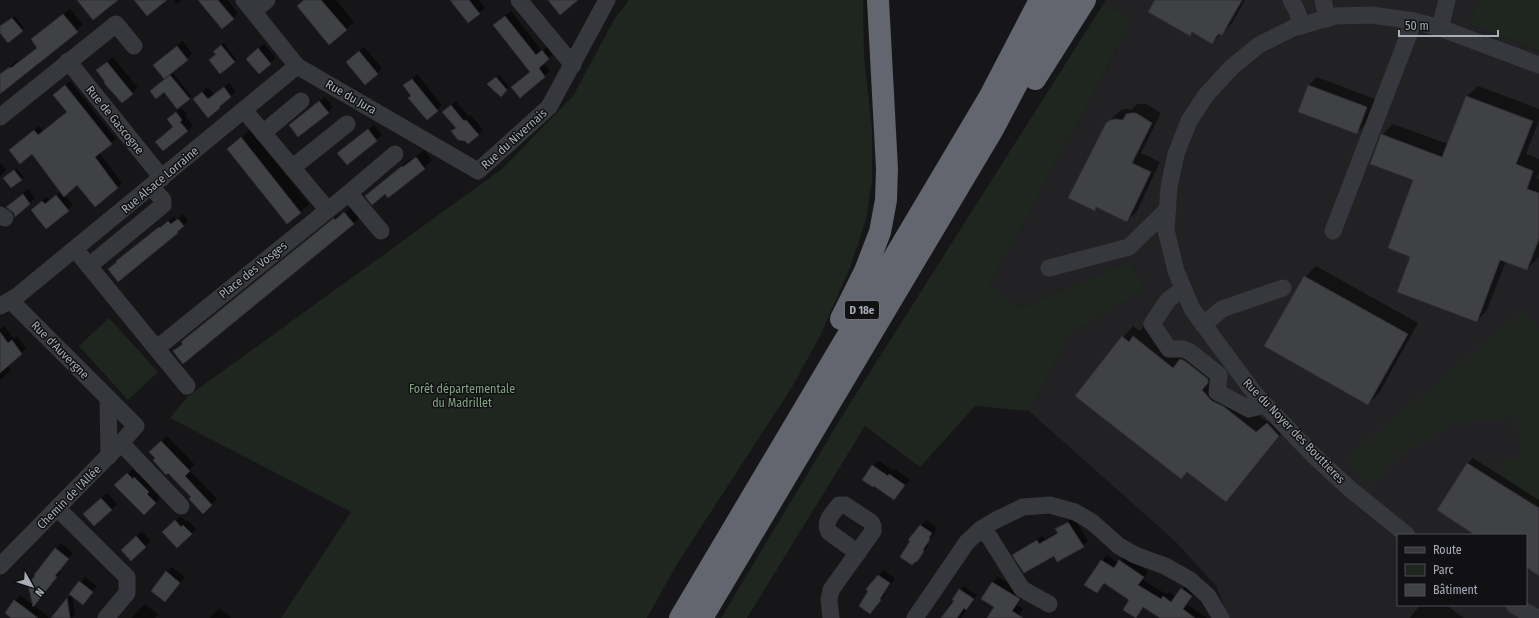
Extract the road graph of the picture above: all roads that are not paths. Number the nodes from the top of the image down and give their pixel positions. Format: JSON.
{"nodes":[{"id":1,"x":268,"y":0,"type":"edge"},
{"id":2,"x":519,"y":0,"type":"edge"},
{"id":3,"x":607,"y":0,"type":"edge"},
{"id":4,"x":878,"y":0,"type":"edge"},
{"id":5,"x":1040,"y":0,"type":"edge"},
{"id":6,"x":1061,"y":0,"type":"edge"},
{"id":7,"x":1085,"y":0,"type":"edge"},
{"id":8,"x":1291,"y":0,"type":"edge"},
{"id":9,"x":1323,"y":0,"type":"edge"},
{"id":10,"x":1447,"y":0,"type":"edge"},
{"id":11,"x":249,"y":6,"type":"edge"},
{"id":12,"x":1364,"y":7,"type":"edge"},
{"id":13,"x":1327,"y":19,"type":"junction"},
{"id":14,"x":1414,"y":21,"type":"junction"},
{"id":15,"x":1302,"y":26,"type":"junction"},
{"id":16,"x":1440,"y":28,"type":"junction"},
{"id":17,"x":134,"y":46,"type":"dead end"},
{"id":18,"x":68,"y":61,"type":"junction"},
{"id":19,"x":573,"y":65,"type":"junction"},
{"id":20,"x":1539,"y":65,"type":"edge"},
{"id":21,"x":297,"y":66,"type":"junction"},
{"id":22,"x":301,"y":101,"type":"dead end"},
{"id":23,"x":244,"y":110,"type":"junction"},
{"id":24,"x":0,"y":116,"type":"edge"},
{"id":25,"x":347,"y":124,"type":"dead end"},
{"id":26,"x":993,"y":128,"type":"junction"},
{"id":27,"x":263,"y":133,"type":"junction"},
{"id":28,"x":395,"y":154,"type":"dead end"},
{"id":29,"x":292,"y":168,"type":"junction"},
{"id":30,"x":478,"y":171,"type":"joint"},
{"id":31,"x":156,"y":182,"type":"junction"},
{"id":32,"x":349,"y":193,"type":"junction"},
{"id":33,"x":1168,"y":209,"type":"junction"},
{"id":34,"x":327,"y":210,"type":"junction"},
{"id":35,"x":381,"y":231,"type":"dead end"},
{"id":36,"x":1333,"y":232,"type":"dead end"},
{"id":37,"x":75,"y":249,"type":"junction"},
{"id":38,"x":89,"y":266,"type":"junction"},
{"id":39,"x":1049,"y":268,"type":"dead end"},
{"id":40,"x":1283,"y":288,"type":"dead end"},
{"id":41,"x":1183,"y":289,"type":"junction"},
{"id":42,"x":6,"y":303,"type":"edge"},
{"id":43,"x":1203,"y":325,"type":"junction"},
{"id":44,"x":157,"y":348,"type":"junction"},
{"id":45,"x":187,"y":386,"type":"dead end"},
{"id":46,"x":108,"y":398,"type":"junction"},
{"id":47,"x":1265,"y":405,"type":"junction"},
{"id":48,"x":136,"y":426,"type":"joint"},
{"id":49,"x":793,"y":426,"type":"junction"},
{"id":50,"x":121,"y":443,"type":"junction"},
{"id":51,"x":109,"y":456,"type":"junction"},
{"id":52,"x":181,"y":506,"type":"dead end"},
{"id":53,"x":58,"y":508,"type":"junction"},
{"id":54,"x":981,"y":529,"type":"junction"},
{"id":55,"x":1406,"y":534,"type":"edge"},
{"id":56,"x":858,"y":553,"type":"dead end"},
{"id":57,"x":0,"y":566,"type":"edge"},
{"id":58,"x":1049,"y":604,"type":"dead end"},
{"id":59,"x":1516,"y":606,"type":"edge"},
{"id":60,"x":106,"y":618,"type":"edge"},
{"id":61,"x":680,"y":618,"type":"edge"},
{"id":62,"x":702,"y":618,"type":"edge"},
{"id":63,"x":831,"y":618,"type":"edge"},
{"id":64,"x":915,"y":618,"type":"edge"},
{"id":65,"x":1221,"y":618,"type":"edge"},
{"id":66,"x":1538,"y":618,"type":"edge"}],
"edges":[{"from":1,"to":11,"type":"street"},
{"from":2,"to":19,"type":"street"},
{"from":3,"to":19,"type":"street","name":"Rue du Nivernais"},
{"from":4,"to":49,"type":"highway"},
{"from":5,"to":49,"type":"highway","number":"D 18e"},
{"from":6,"to":26,"type":"highway","number":"D 18e"},
{"from":7,"to":26,"type":"highway"},
{"from":8,"to":15,"type":"street"},
{"from":9,"to":13,"type":"street"},
{"from":10,"to":16,"type":"street"},
{"from":11,"to":21,"type":"street","name":"Rue du Jura"},
{"from":12,"to":13,"type":"street","name":"Rue du Noyer des Bouttieres"},
{"from":12,"to":14,"type":"street","name":"Rue du Noyer des Bouttieres"},
{"from":13,"to":15,"type":"street","name":"Rue du Noyer des Bouttieres"},
{"from":14,"to":16,"type":"street","name":"Rue du Noyer des Bouttieres"},
{"from":14,"to":36,"type":"street"},
{"from":15,"to":33,"type":"street","name":"Rue du Noyer des Bouttieres"},
{"from":16,"to":20,"type":"street","name":"Rue du Noyer des Bouttieres"},
{"from":17,"to":18,"type":"street"},
{"from":18,"to":24,"type":"street"},
{"from":18,"to":31,"type":"street","name":"Rue de Gascogne"},
{"from":19,"to":30,"type":"street","name":"Rue du Nivernais"},
{"from":21,"to":23,"type":"street","name":"Rue Alsace Lorraine"},
{"from":21,"to":30,"type":"street","name":"Rue du Jura"},
{"from":22,"to":27,"type":"street"},
{"from":23,"to":27,"type":"street"},
{"from":23,"to":31,"type":"street","name":"Rue Alsace Lorraine"},
{"from":25,"to":29,"type":"street"},
{"from":26,"to":62,"type":"highway","number":"D 18e"},
{"from":27,"to":29,"type":"street"},
{"from":28,"to":32,"type":"street","name":"Place des Vosges"},
{"from":29,"to":34,"type":"street"},
{"from":31,"to":37,"type":"street","name":"Rue Alsace Lorraine"},
{"from":31,"to":38,"type":"street","name":"Rue de Gascogne"},
{"from":32,"to":34,"type":"street","name":"Place des Vosges"},
{"from":32,"to":35,"type":"street"},
{"from":33,"to":39,"type":"street"},
{"from":33,"to":41,"type":"street","name":"Rue du Noyer des Bouttieres"},
{"from":34,"to":44,"type":"street","name":"Place des Vosges"},
{"from":37,"to":38,"type":"street"},
{"from":37,"to":42,"type":"street","name":"Rue Alsace Lorraine"},
{"from":38,"to":44,"type":"street"},
{"from":40,"to":43,"type":"street"},
{"from":41,"to":43,"type":"street","name":"Rue du Noyer des Bouttieres"},
{"from":41,"to":47,"type":"street"},
{"from":42,"to":46,"type":"street","name":"Rue d'Auvergne"},
{"from":43,"to":47,"type":"street","name":"Rue du Noyer des Bouttieres"},
{"from":44,"to":45,"type":"street"},
{"from":46,"to":48,"type":"street","name":"Rue d'Auvergne"},
{"from":46,"to":51,"type":"street"},
{"from":47,"to":55,"type":"street","name":"Rue du Noyer des Bouttieres"},
{"from":48,"to":50,"type":"street","name":"Chemin de l'Allée"},
{"from":49,"to":61,"type":"highway","number":"D 18e"},
{"from":50,"to":51,"type":"street","name":"Chemin de l'Allée"},
{"from":50,"to":52,"type":"street"},
{"from":51,"to":53,"type":"street","name":"Chemin de l'Allée"},
{"from":53,"to":57,"type":"street","name":"Chemin de l'Allée"},
{"from":53,"to":60,"type":"street"},
{"from":54,"to":58,"type":"street"},
{"from":54,"to":64,"type":"street"},
{"from":54,"to":65,"type":"street"},
{"from":56,"to":63,"type":"street"},
{"from":59,"to":66,"type":"street"}]}
